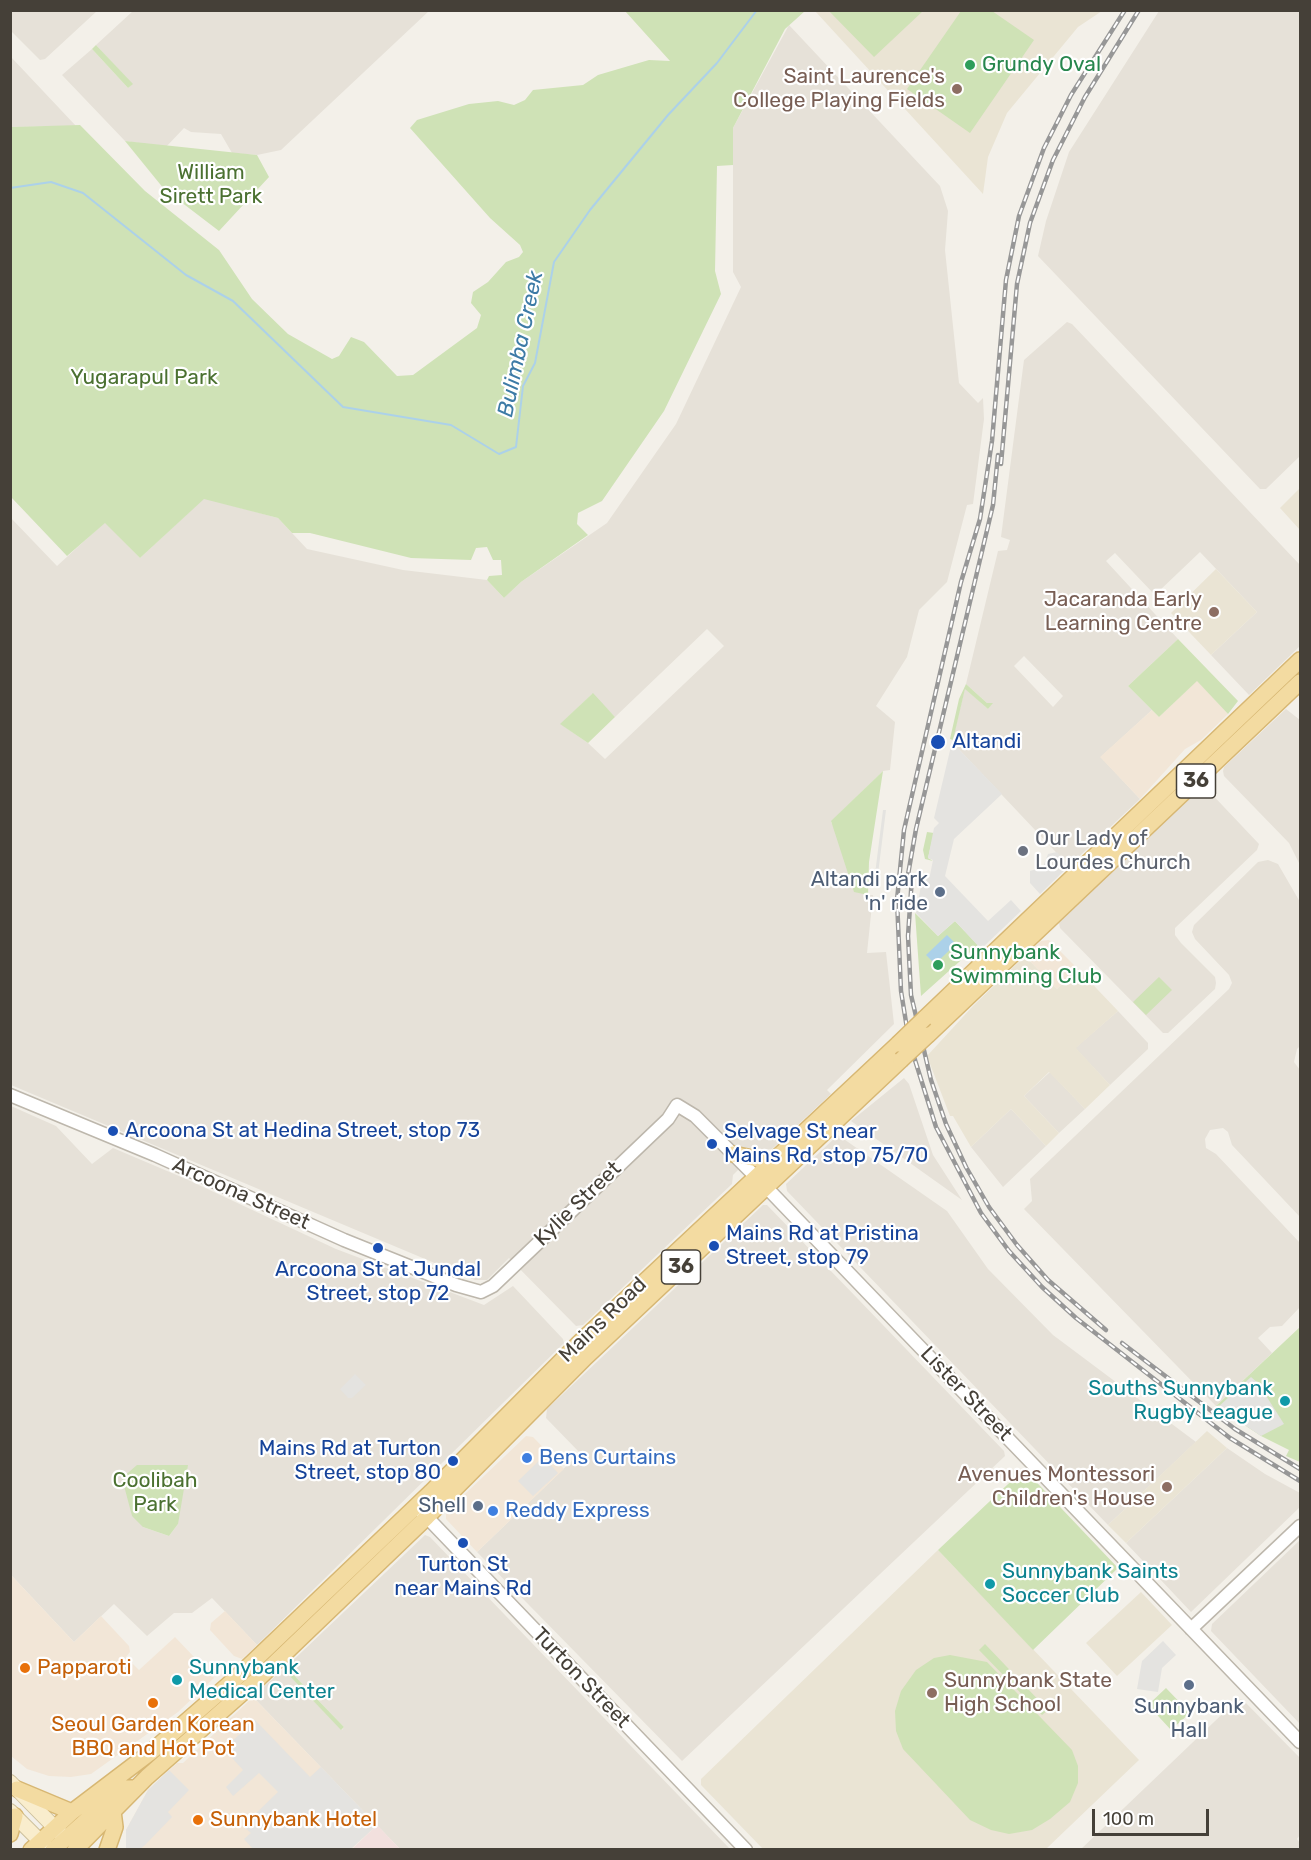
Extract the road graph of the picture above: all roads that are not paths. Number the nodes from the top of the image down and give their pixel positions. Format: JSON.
{"nodes":[{"id":1,"x":1300,"y":660,"type":"edge"},
{"id":2,"x":1300,"y":682,"type":"edge"},
{"id":3,"x":10,"y":1095,"type":"edge"},
{"id":4,"x":677,"y":1105,"type":"joint"},
{"id":5,"x":733,"y":1154,"type":"junction"},
{"id":6,"x":772,"y":1162,"type":"junction"},
{"id":7,"x":761,"y":1182,"type":"junction"},
{"id":8,"x":473,"y":1291,"type":"joint"},
{"id":9,"x":422,"y":1512,"type":"junction"},
{"id":10,"x":1300,"y":1526,"type":"edge"},
{"id":11,"x":1191,"y":1629,"type":"junction"},
{"id":12,"x":1300,"y":1742,"type":"edge"},
{"id":13,"x":14,"y":1786,"type":"edge"},
{"id":14,"x":136,"y":1788,"type":"junction"},
{"id":15,"x":113,"y":1811,"type":"junction"},
{"id":16,"x":72,"y":1812,"type":"junction"},
{"id":17,"x":13,"y":1814,"type":"edge"},
{"id":18,"x":10,"y":1834,"type":"edge"},
{"id":19,"x":69,"y":1843,"type":"edge"},
{"id":20,"x":43,"y":1848,"type":"edge"},
{"id":21,"x":107,"y":1850,"type":"edge"},
{"id":22,"x":746,"y":1850,"type":"edge"}],
"edges":[{"from":1,"to":6,"type":"main road","name":"Mains Road","number":"36","bridge":true},
{"from":2,"to":7,"type":"main road","name":"Mains Road","number":"36","bridge":true},
{"from":3,"to":8,"type":"street","name":"Arcoona Street"},
{"from":4,"to":5,"type":"street","name":"Lister Street"},
{"from":4,"to":8,"type":"street","name":"Kylie Street"},
{"from":5,"to":6,"type":"main road"},
{"from":5,"to":7,"type":"street","name":"Lister Street"},
{"from":6,"to":7,"type":"main road","name":"Mains Road","number":"36"},
{"from":7,"to":9,"type":"main road","name":"Mains Road","number":"36"},
{"from":7,"to":11,"type":"street","name":"Lister Street"},
{"from":9,"to":14,"type":"main road","name":"Mains Road","number":"36"},
{"from":9,"to":16,"type":"main road","name":"Mains Road","number":"36"},
{"from":9,"to":22,"type":"street","name":"Turton Street"},
{"from":10,"to":11,"type":"street"},
{"from":11,"to":12,"type":"street","name":"Lister Street"},
{"from":13,"to":16,"type":"main road"},
{"from":13,"to":19,"type":"main road"},
{"from":14,"to":15,"type":"main road","name":"Mains Road","number":"36"},
{"from":14,"to":19,"type":"main road"},
{"from":15,"to":19,"type":"main road","name":"Mains Road","number":"36"},
{"from":15,"to":21,"type":"main road"},
{"from":16,"to":19,"type":"main road","name":"Mains Road","number":"36"},
{"from":17,"to":18,"type":"main road"},
{"from":17,"to":20,"type":"main road"},
{"from":19,"to":20,"type":"main road"}]}
